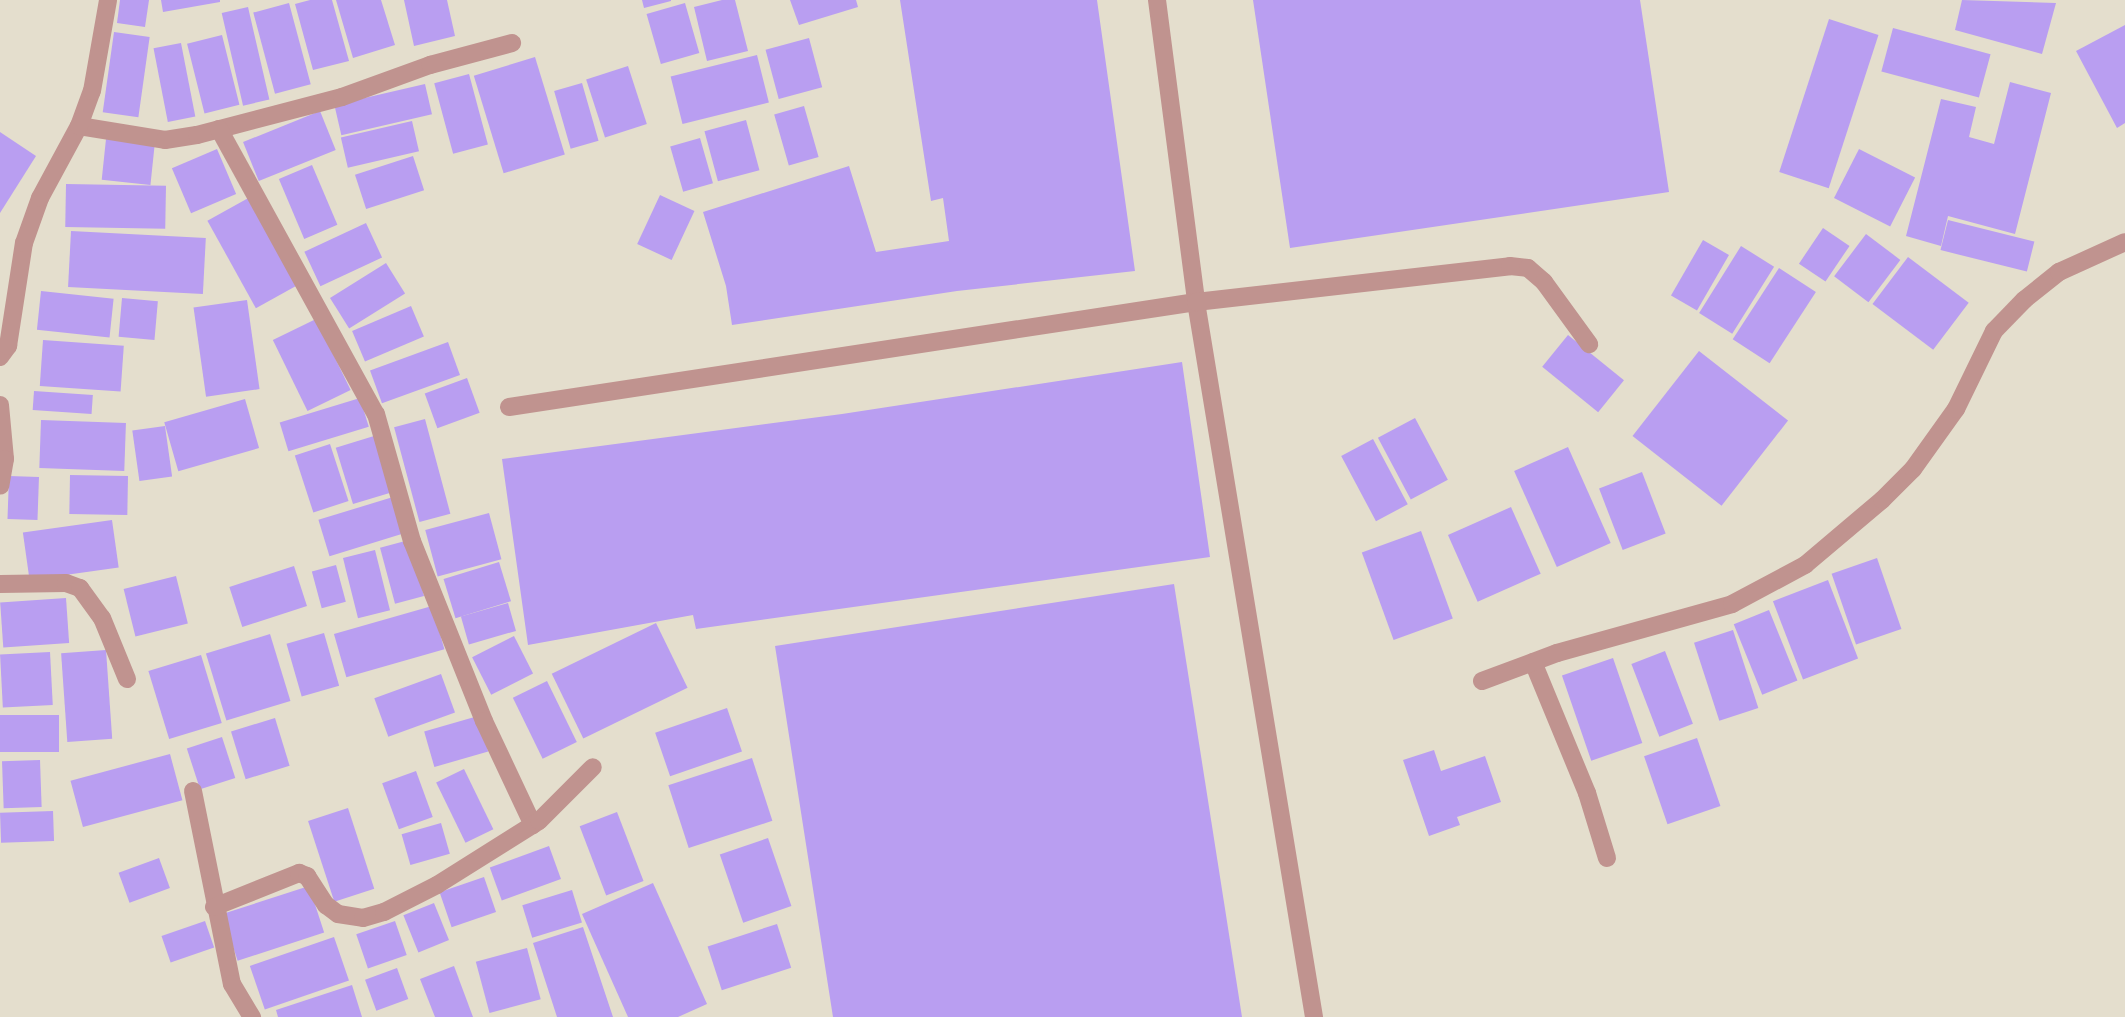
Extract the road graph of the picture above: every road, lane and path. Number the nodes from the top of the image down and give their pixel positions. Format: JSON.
{"nodes":[{"id":1,"x":108,"y":0,"type":"edge"},
{"id":2,"x":1157,"y":0,"type":"edge"},
{"id":3,"x":512,"y":43,"type":"dead end"},
{"id":4,"x":79,"y":126,"type":"junction"},
{"id":5,"x":219,"y":129,"type":"junction"},
{"id":6,"x":2125,"y":242,"type":"edge"},
{"id":7,"x":1196,"y":302,"type":"junction"},
{"id":8,"x":1589,"y":344,"type":"dead end"},
{"id":9,"x":0,"y":357,"type":"edge"},
{"id":10,"x":0,"y":405,"type":"edge"},
{"id":11,"x":509,"y":407,"type":"dead end"},
{"id":12,"x":0,"y":486,"type":"edge"},
{"id":13,"x":0,"y":584,"type":"edge"},
{"id":14,"x":1533,"y":662,"type":"junction"},
{"id":15,"x":126,"y":679,"type":"dead end"},
{"id":16,"x":1482,"y":681,"type":"dead end"},
{"id":17,"x":593,"y":767,"type":"dead end"},
{"id":18,"x":193,"y":791,"type":"dead end"},
{"id":19,"x":533,"y":825,"type":"junction"},
{"id":20,"x":1607,"y":858,"type":"dead end"},
{"id":21,"x":214,"y":908,"type":"junction"},
{"id":22,"x":252,"y":1017,"type":"edge"},
{"id":23,"x":1314,"y":1017,"type":"edge"}],
"edges":[{"from":1,"to":4,"type":"street"},
{"from":2,"to":7,"type":"street"},
{"from":3,"to":5,"type":"street"},
{"from":4,"to":5,"type":"street"},
{"from":4,"to":9,"type":"street"},
{"from":5,"to":19,"type":"street"},
{"from":6,"to":14,"type":"street"},
{"from":7,"to":8,"type":"street"},
{"from":7,"to":11,"type":"street"},
{"from":7,"to":23,"type":"street"},
{"from":10,"to":12,"type":"street"},
{"from":13,"to":15,"type":"street"},
{"from":14,"to":16,"type":"street"},
{"from":14,"to":20,"type":"street"},
{"from":17,"to":19,"type":"street"},
{"from":18,"to":21,"type":"street"},
{"from":19,"to":21,"type":"street"},
{"from":21,"to":22,"type":"street"}]}
